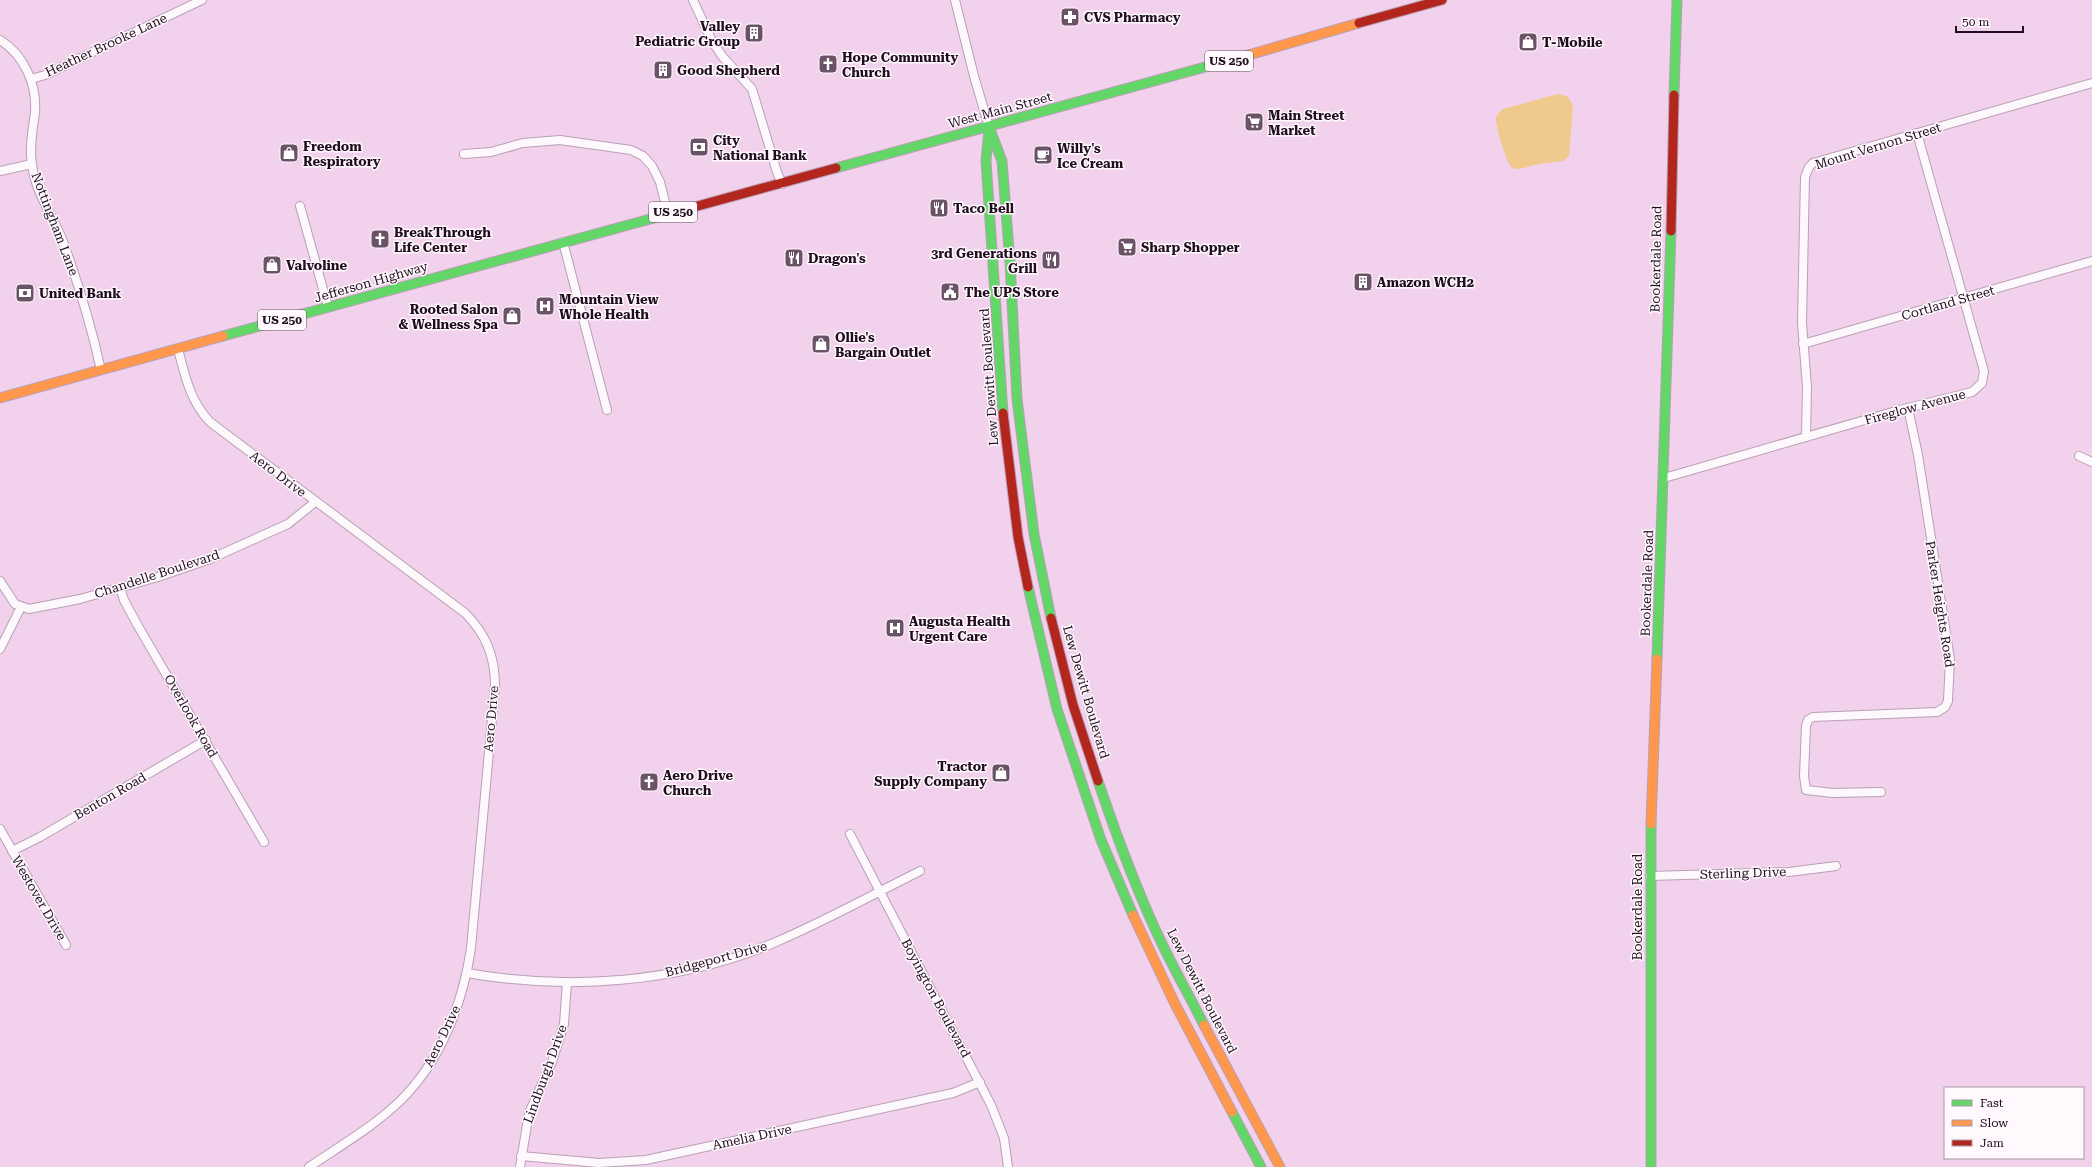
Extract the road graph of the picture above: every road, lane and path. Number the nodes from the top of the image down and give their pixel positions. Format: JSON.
{"nodes":[{"id":1,"x":202,"y":0,"type":"edge"},
{"id":2,"x":693,"y":0,"type":"edge"},
{"id":3,"x":955,"y":0,"type":"edge"},
{"id":4,"x":1442,"y":0,"type":"edge"},
{"id":5,"x":1677,"y":0,"type":"edge"},
{"id":6,"x":0,"y":40,"type":"edge"},
{"id":7,"x":31,"y":79,"type":"junction"},
{"id":8,"x":2092,"y":83,"type":"edge"},
{"id":9,"x":989,"y":127,"type":"junction"},
{"id":10,"x":1916,"y":133,"type":"junction"},
{"id":11,"x":464,"y":154,"type":"dead end"},
{"id":12,"x":32,"y":164,"type":"junction"},
{"id":13,"x":0,"y":171,"type":"edge"},
{"id":14,"x":782,"y":184,"type":"junction"},
{"id":15,"x":300,"y":206,"type":"dead end"},
{"id":16,"x":668,"y":214,"type":"junction"},
{"id":17,"x":563,"y":242,"type":"junction"},
{"id":18,"x":2092,"y":261,"type":"edge"},
{"id":19,"x":1963,"y":298,"type":"junction"},
{"id":20,"x":328,"y":307,"type":"junction"},
{"id":21,"x":1803,"y":344,"type":"junction"},
{"id":22,"x":178,"y":349,"type":"junction"},
{"id":23,"x":101,"y":370,"type":"junction"},
{"id":24,"x":0,"y":398,"type":"edge"},
{"id":25,"x":1908,"y":408,"type":"junction"},
{"id":26,"x":607,"y":410,"type":"dead end"},
{"id":27,"x":1806,"y":437,"type":"junction"},
{"id":28,"x":2079,"y":456,"type":"dead end"},
{"id":29,"x":2092,"y":462,"type":"edge"},
{"id":30,"x":1664,"y":478,"type":"junction"},
{"id":31,"x":315,"y":502,"type":"junction"},
{"id":32,"x":0,"y":581,"type":"edge"},
{"id":33,"x":120,"y":588,"type":"junction"},
{"id":34,"x":21,"y":607,"type":"junction"},
{"id":35,"x":0,"y":649,"type":"edge"},
{"id":36,"x":206,"y":740,"type":"junction"},
{"id":37,"x":1881,"y":792,"type":"dead end"},
{"id":38,"x":0,"y":829,"type":"edge"},
{"id":39,"x":850,"y":834,"type":"dead end"},
{"id":40,"x":264,"y":842,"type":"dead end"},
{"id":41,"x":12,"y":851,"type":"junction"},
{"id":42,"x":1836,"y":866,"type":"dead end"},
{"id":43,"x":920,"y":871,"type":"dead end"},
{"id":44,"x":1650,"y":876,"type":"junction"},
{"id":45,"x":879,"y":891,"type":"junction"},
{"id":46,"x":66,"y":945,"type":"dead end"},
{"id":47,"x":1167,"y":954,"type":"junction"},
{"id":48,"x":1152,"y":960,"type":"junction"},
{"id":49,"x":467,"y":973,"type":"junction"},
{"id":50,"x":567,"y":982,"type":"junction"},
{"id":51,"x":980,"y":1082,"type":"junction"},
{"id":52,"x":521,"y":1156,"type":"junction"},
{"id":53,"x":309,"y":1167,"type":"edge"},
{"id":54,"x":520,"y":1167,"type":"edge"},
{"id":55,"x":1008,"y":1167,"type":"edge"},
{"id":56,"x":1261,"y":1167,"type":"edge"},
{"id":57,"x":1280,"y":1167,"type":"edge"},
{"id":58,"x":1651,"y":1167,"type":"edge"}],
"edges":[{"from":1,"to":7,"type":"street","name":"Heather Brooke Lane"},
{"from":2,"to":14,"type":"street"},
{"from":3,"to":9,"type":"street"},
{"from":4,"to":9,"type":"main road","name":"West Main Street","number":"US 250"},
{"from":5,"to":30,"type":"main road","name":"Bookerdale Road"},
{"from":6,"to":7,"type":"street","name":"Nottingham Lane"},
{"from":7,"to":12,"type":"street","name":"Nottingham Lane"},
{"from":8,"to":10,"type":"street","name":"Mount Vernon Street"},
{"from":9,"to":14,"type":"main road","name":"West Main Street","number":"US 250"},
{"from":9,"to":47,"type":"main road","name":"Lew Dewitt Boulevard"},
{"from":9,"to":48,"type":"main road","name":"Lew Dewitt Boulevard"},
{"from":10,"to":19,"type":"street","name":"Fireglow Avenue"},
{"from":10,"to":21,"type":"street","name":"Mount Vernon Street"},
{"from":11,"to":16,"type":"street"},
{"from":12,"to":13,"type":"street"},
{"from":12,"to":23,"type":"street","name":"Nottingham Lane"},
{"from":14,"to":16,"type":"main road","name":"West Main Street","number":"US 250"},
{"from":15,"to":20,"type":"street"},
{"from":16,"to":17,"type":"main road","name":"West Main Street","number":"US 250"},
{"from":17,"to":20,"type":"main road","name":"Jefferson Highway","number":"US 250"},
{"from":17,"to":26,"type":"street"},
{"from":18,"to":19,"type":"street","name":"Cortland Street"},
{"from":19,"to":21,"type":"street","name":"Cortland Street"},
{"from":19,"to":25,"type":"street","name":"Fireglow Avenue"},
{"from":20,"to":22,"type":"main road","name":"Jefferson Highway","number":"US 250"},
{"from":21,"to":27,"type":"street","name":"Mount Vernon Street"},
{"from":22,"to":23,"type":"main road","name":"Jefferson Highway","number":"US 250"},
{"from":22,"to":31,"type":"street","name":"Aero Drive"},
{"from":23,"to":24,"type":"main road","name":"Jefferson Highway","number":"US 250"},
{"from":25,"to":27,"type":"street","name":"Fireglow Avenue"},
{"from":25,"to":37,"type":"street","name":"Parker Heights Road"},
{"from":27,"to":30,"type":"street","name":"Fireglow Avenue"},
{"from":28,"to":29,"type":"street"},
{"from":30,"to":44,"type":"main road","name":"Bookerdale Road"},
{"from":31,"to":33,"type":"street","name":"Chandelle Boulevard"},
{"from":31,"to":49,"type":"street","name":"Aero Drive"},
{"from":32,"to":34,"type":"street"},
{"from":33,"to":34,"type":"street","name":"Chandelle Boulevard"},
{"from":33,"to":36,"type":"street","name":"Overlook Road"},
{"from":34,"to":35,"type":"street"},
{"from":36,"to":40,"type":"street","name":"Overlook Road"},
{"from":36,"to":41,"type":"street","name":"Benton Road"},
{"from":38,"to":41,"type":"street","name":"Westover Drive"},
{"from":39,"to":45,"type":"street","name":"Boyington Boulevard"},
{"from":41,"to":46,"type":"street","name":"Westover Drive"},
{"from":42,"to":44,"type":"street","name":"Sterling Drive"},
{"from":43,"to":45,"type":"street","name":"Bridgeport Drive"},
{"from":44,"to":58,"type":"main road","name":"Bookerdale Road"},
{"from":45,"to":50,"type":"street","name":"Bridgeport Drive"},
{"from":45,"to":51,"type":"street","name":"Boyington Boulevard"},
{"from":47,"to":48,"type":"street"},
{"from":47,"to":57,"type":"main road","name":"Lew Dewitt Boulevard"},
{"from":48,"to":56,"type":"main road","name":"Lew Dewitt Boulevard"},
{"from":49,"to":50,"type":"street"},
{"from":49,"to":53,"type":"street","name":"Aero Drive"},
{"from":50,"to":52,"type":"street","name":"Lindburgh Drive"},
{"from":51,"to":52,"type":"street","name":"Amelia Drive"},
{"from":51,"to":55,"type":"street","name":"Boyington Boulevard"},
{"from":52,"to":54,"type":"street","name":"Lindburgh Drive"}]}
